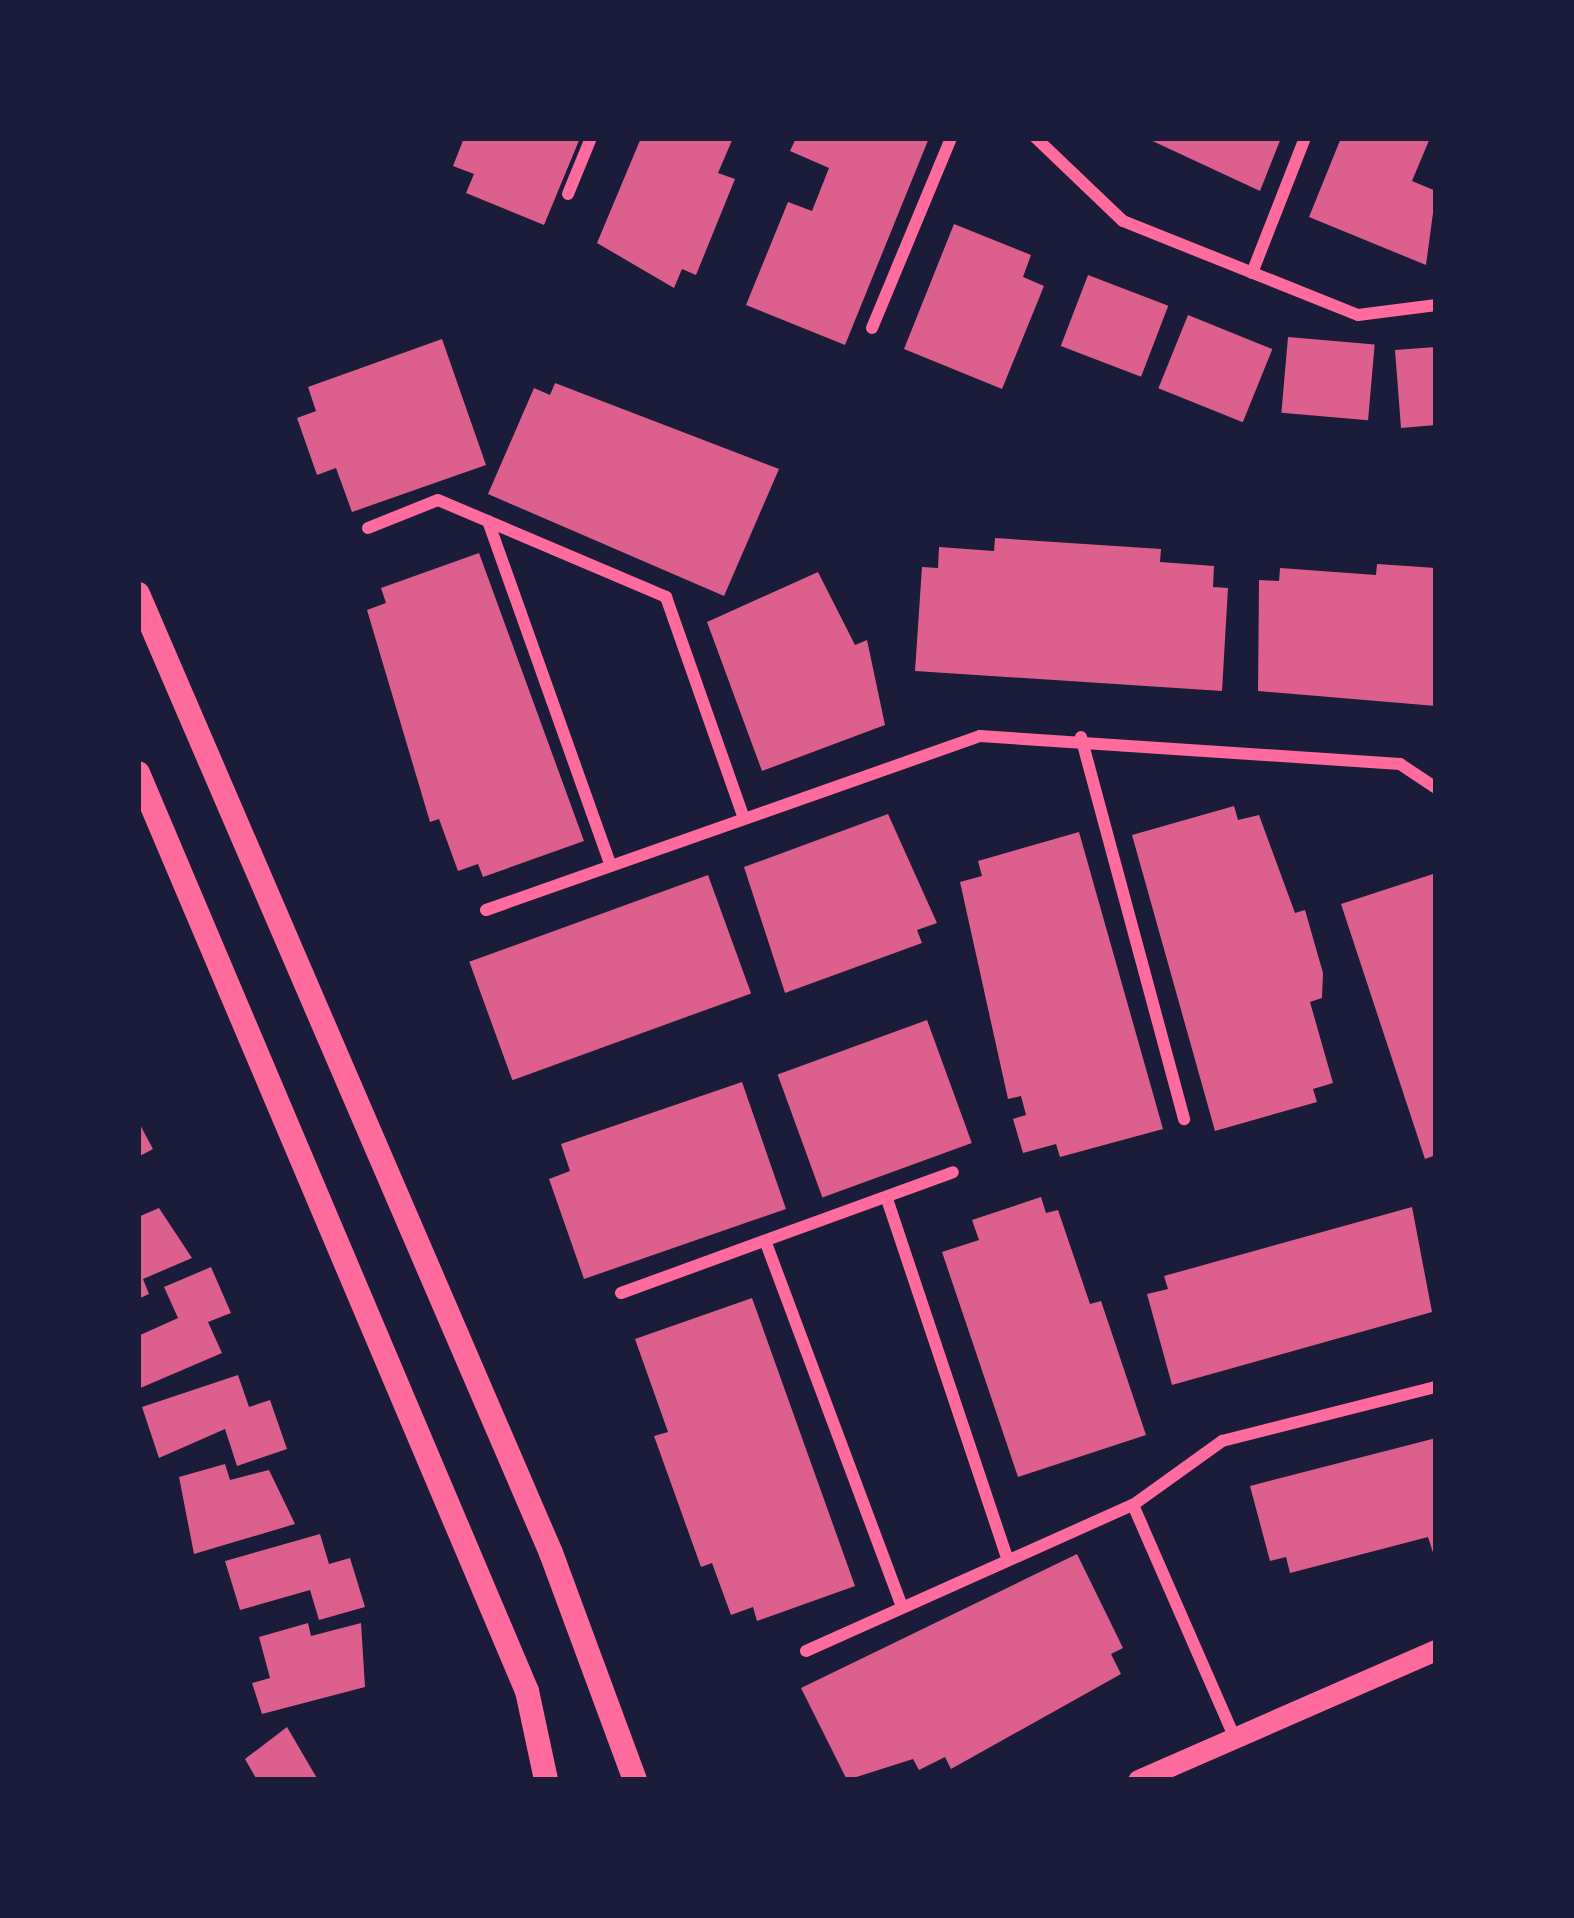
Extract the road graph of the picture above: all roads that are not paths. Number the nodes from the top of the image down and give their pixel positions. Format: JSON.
{"nodes":[{"id":1,"x":591,"y":138,"type":"edge"},
{"id":2,"x":951,"y":138,"type":"edge"},
{"id":3,"x":1036,"y":138,"type":"edge"},
{"id":4,"x":1305,"y":138,"type":"edge"},
{"id":5,"x":568,"y":194,"type":"dead end"},
{"id":6,"x":1252,"y":273,"type":"junction"},
{"id":7,"x":1436,"y":305,"type":"edge"},
{"id":8,"x":872,"y":328,"type":"dead end"},
{"id":9,"x":488,"y":521,"type":"junction"},
{"id":10,"x":368,"y":528,"type":"dead end"},
{"id":11,"x":138,"y":594,"type":"edge"},
{"id":12,"x":1081,"y":737,"type":"junction"},
{"id":13,"x":138,"y":773,"type":"edge"},
{"id":14,"x":1436,"y":788,"type":"edge"},
{"id":15,"x":744,"y":819,"type":"junction"},
{"id":16,"x":611,"y":866,"type":"junction"},
{"id":17,"x":486,"y":910,"type":"dead end"},
{"id":18,"x":1184,"y":1119,"type":"dead end"},
{"id":19,"x":953,"y":1172,"type":"dead end"},
{"id":20,"x":888,"y":1202,"type":"junction"},
{"id":21,"x":766,"y":1243,"type":"junction"},
{"id":22,"x":621,"y":1293,"type":"dead end"},
{"id":23,"x":1436,"y":1387,"type":"edge"},
{"id":24,"x":1133,"y":1504,"type":"junction"},
{"id":25,"x":1006,"y":1555,"type":"junction"},
{"id":26,"x":901,"y":1604,"type":"junction"},
{"id":27,"x":1436,"y":1650,"type":"edge"},
{"id":28,"x":806,"y":1651,"type":"dead end"},
{"id":29,"x":1234,"y":1736,"type":"junction"},
{"id":30,"x":1195,"y":1757,"type":"junction"},
{"id":31,"x":546,"y":1780,"type":"edge"},
{"id":32,"x":635,"y":1780,"type":"edge"},
{"id":33,"x":1138,"y":1780,"type":"edge"},
{"id":34,"x":1174,"y":1780,"type":"edge"}],
"edges":[{"from":1,"to":5,"type":"street"},
{"from":2,"to":8,"type":"street"},
{"from":3,"to":6,"type":"street"},
{"from":4,"to":6,"type":"street"},
{"from":6,"to":7,"type":"street"},
{"from":9,"to":10,"type":"street"},
{"from":9,"to":15,"type":"street"},
{"from":9,"to":16,"type":"street"},
{"from":11,"to":32,"type":"main road"},
{"from":12,"to":14,"type":"street"},
{"from":12,"to":15,"type":"street"},
{"from":12,"to":18,"type":"street"},
{"from":13,"to":31,"type":"main road"},
{"from":15,"to":16,"type":"street"},
{"from":16,"to":17,"type":"street"},
{"from":19,"to":20,"type":"street"},
{"from":20,"to":21,"type":"street"},
{"from":20,"to":25,"type":"street"},
{"from":21,"to":22,"type":"street"},
{"from":21,"to":26,"type":"street"},
{"from":23,"to":24,"type":"street"},
{"from":24,"to":25,"type":"street"},
{"from":24,"to":29,"type":"street"},
{"from":25,"to":26,"type":"street"},
{"from":26,"to":28,"type":"street"},
{"from":27,"to":29,"type":"street"},
{"from":29,"to":30,"type":"street"},
{"from":30,"to":33,"type":"street"},
{"from":30,"to":34,"type":"street"}]}
